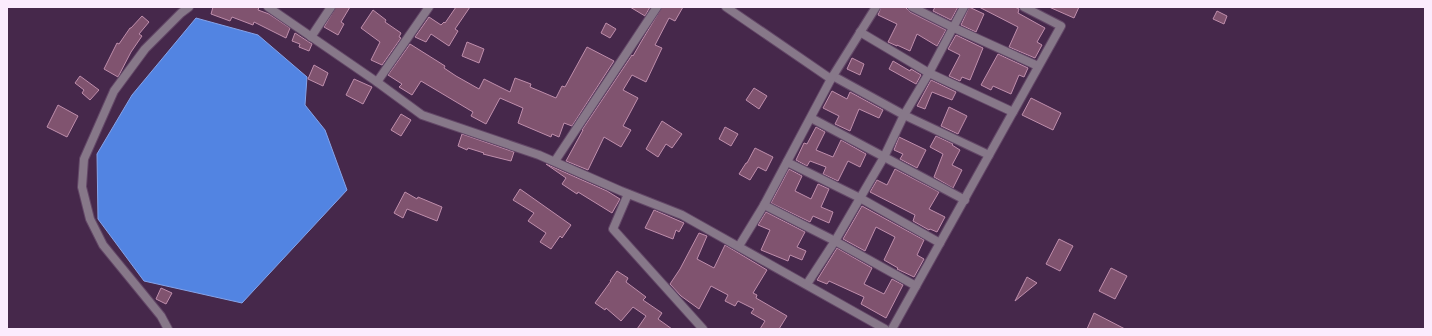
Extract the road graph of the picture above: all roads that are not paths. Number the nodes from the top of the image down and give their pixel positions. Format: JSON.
{"nodes":[{"id":1,"x":189,"y":7,"type":"edge"},
{"id":2,"x":268,"y":7,"type":"edge"},
{"id":3,"x":331,"y":7,"type":"edge"},
{"id":4,"x":429,"y":7,"type":"edge"},
{"id":5,"x":657,"y":7,"type":"edge"},
{"id":6,"x":726,"y":7,"type":"edge"},
{"id":7,"x":876,"y":7,"type":"edge"},
{"id":8,"x":912,"y":7,"type":"edge"},
{"id":9,"x":964,"y":7,"type":"edge"},
{"id":10,"x":1024,"y":7,"type":"edge"},
{"id":11,"x":952,"y":27,"type":"junction"},
{"id":12,"x":860,"y":32,"type":"junction"},
{"id":13,"x":311,"y":37,"type":"junction"},
{"id":14,"x":1038,"y":66,"type":"junction"},
{"id":15,"x":929,"y":72,"type":"junction"},
{"id":16,"x":832,"y":78,"type":"junction"},
{"id":17,"x":377,"y":82,"type":"junction"},
{"id":18,"x":1013,"y":112,"type":"junction"},
{"id":19,"x":904,"y":115,"type":"junction"},
{"id":20,"x":811,"y":118,"type":"junction"},
{"id":21,"x":989,"y":155,"type":"junction"},
{"id":22,"x":884,"y":156,"type":"junction"},
{"id":23,"x":555,"y":161,"type":"junction"},
{"id":24,"x":787,"y":162,"type":"junction"},
{"id":25,"x":628,"y":194,"type":"junction"},
{"id":26,"x":860,"y":198,"type":"junction"},
{"id":27,"x":964,"y":200,"type":"junction"},
{"id":28,"x":764,"y":205,"type":"junction"},
{"id":29,"x":835,"y":241,"type":"junction"},
{"id":30,"x":940,"y":243,"type":"junction"},
{"id":31,"x":739,"y":246,"type":"junction"},
{"id":32,"x":807,"y":284,"type":"junction"},
{"id":33,"x":916,"y":286,"type":"junction"},
{"id":34,"x":168,"y":329,"type":"edge"},
{"id":35,"x":703,"y":329,"type":"edge"},
{"id":36,"x":885,"y":329,"type":"edge"},
{"id":37,"x":892,"y":329,"type":"edge"}],
"edges":[{"from":1,"to":34,"type":"street"},
{"from":2,"to":13,"type":"street"},
{"from":3,"to":13,"type":"street"},
{"from":4,"to":17,"type":"street"},
{"from":5,"to":23,"type":"street"},
{"from":6,"to":16,"type":"street"},
{"from":7,"to":12,"type":"street"},
{"from":8,"to":11,"type":"street"},
{"from":9,"to":11,"type":"street"},
{"from":10,"to":14,"type":"street"},
{"from":11,"to":14,"type":"street"},
{"from":11,"to":15,"type":"street"},
{"from":12,"to":15,"type":"street"},
{"from":12,"to":16,"type":"street"},
{"from":13,"to":17,"type":"street"},
{"from":14,"to":18,"type":"street"},
{"from":15,"to":18,"type":"street"},
{"from":15,"to":19,"type":"street"},
{"from":16,"to":19,"type":"street"},
{"from":16,"to":20,"type":"street"},
{"from":17,"to":23,"type":"street"},
{"from":18,"to":21,"type":"street"},
{"from":19,"to":21,"type":"street"},
{"from":19,"to":22,"type":"street"},
{"from":20,"to":22,"type":"street"},
{"from":20,"to":24,"type":"street"},
{"from":21,"to":27,"type":"street"},
{"from":22,"to":26,"type":"street"},
{"from":22,"to":27,"type":"street"},
{"from":23,"to":25,"type":"street"},
{"from":24,"to":26,"type":"street"},
{"from":24,"to":28,"type":"street"},
{"from":25,"to":31,"type":"street"},
{"from":25,"to":35,"type":"street"},
{"from":26,"to":29,"type":"street"},
{"from":26,"to":30,"type":"street"},
{"from":27,"to":30,"type":"street"},
{"from":28,"to":29,"type":"street"},
{"from":28,"to":31,"type":"street"},
{"from":29,"to":32,"type":"street"},
{"from":29,"to":33,"type":"street"},
{"from":30,"to":33,"type":"street"},
{"from":31,"to":32,"type":"street"},
{"from":32,"to":36,"type":"street"},
{"from":33,"to":37,"type":"street"}]}
